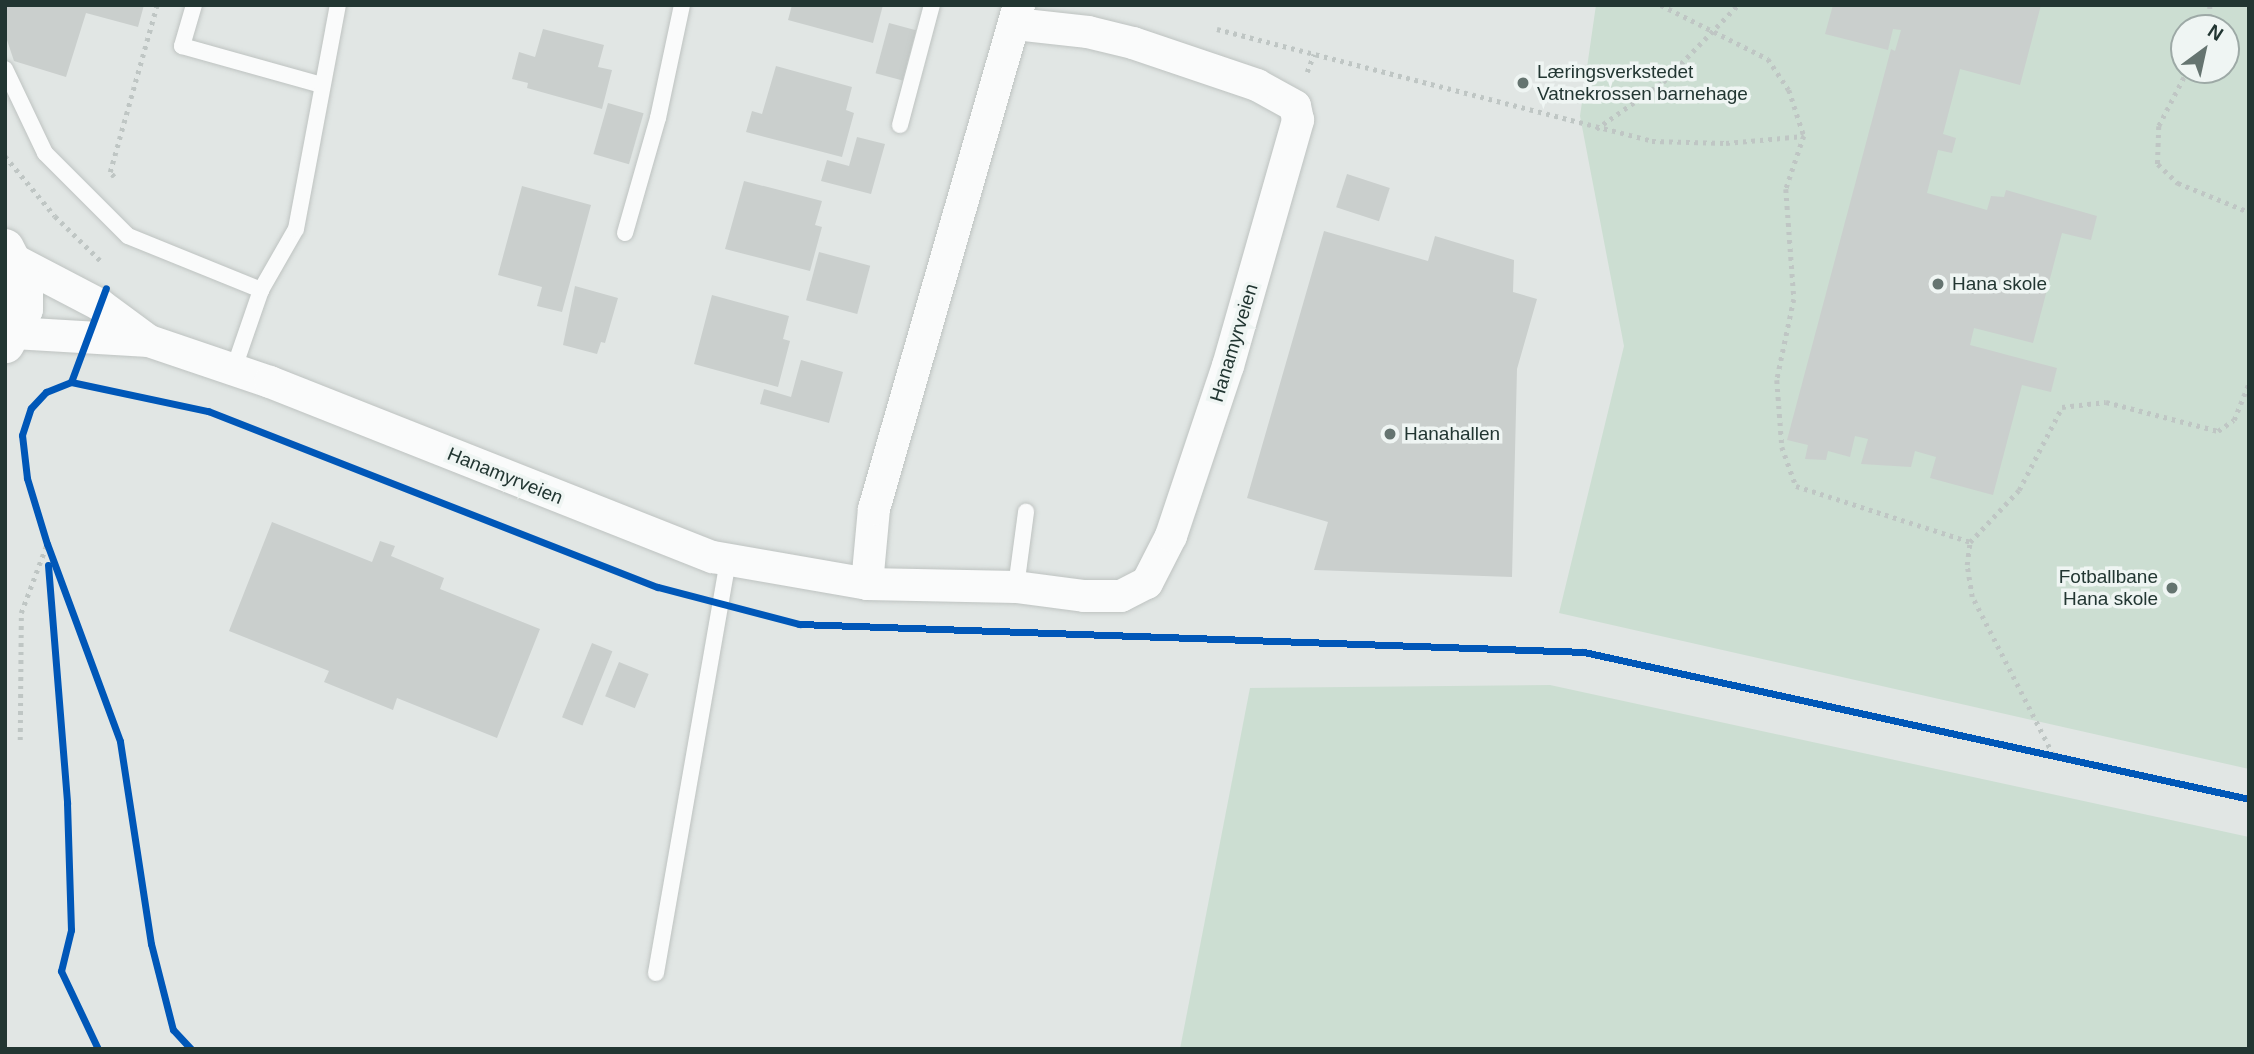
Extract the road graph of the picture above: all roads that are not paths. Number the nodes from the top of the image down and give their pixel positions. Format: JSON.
{"nodes":[{"id":1,"x":194,"y":5,"type":"edge"},
{"id":2,"x":338,"y":5,"type":"edge"},
{"id":3,"x":681,"y":5,"type":"edge"},
{"id":4,"x":932,"y":5,"type":"edge"},
{"id":5,"x":1017,"y":15,"type":"edge"},
{"id":6,"x":5,"y":69,"type":"edge"},
{"id":7,"x":322,"y":85,"type":"junction"},
{"id":8,"x":900,"y":125,"type":"dead end"},
{"id":9,"x":625,"y":233,"type":"dead end"},
{"id":10,"x":10,"y":255,"type":"edge"},
{"id":11,"x":261,"y":290,"type":"junction"},
{"id":12,"x":10,"y":338,"type":"edge"},
{"id":13,"x":149,"y":341,"type":"junction"},
{"id":14,"x":233,"y":371,"type":"junction"},
{"id":15,"x":1026,"y":512,"type":"dead end"},
{"id":16,"x":728,"y":561,"type":"junction"},
{"id":17,"x":867,"y":584,"type":"junction"},
{"id":18,"x":1016,"y":587,"type":"junction"},
{"id":19,"x":656,"y":973,"type":"dead end"}],
"edges":[{"from":1,"to":7,"type":"lane"},
{"from":2,"to":7,"type":"lane"},
{"from":3,"to":9,"type":"lane"},
{"from":4,"to":8,"type":"lane"},
{"from":5,"to":17,"type":"street","name":"Hanamyrveien"},
{"from":5,"to":18,"type":"street","name":"Hanamyrveien"},
{"from":6,"to":11,"type":"lane"},
{"from":7,"to":11,"type":"lane"},
{"from":10,"to":12,"type":"main road"},
{"from":10,"to":13,"type":"street","name":"Hanamyrveien"},
{"from":11,"to":14,"type":"lane"},
{"from":12,"to":13,"type":"street","name":"Hanamyrveien"},
{"from":13,"to":14,"type":"street","name":"Hanamyrveien"},
{"from":14,"to":16,"type":"street","name":"Hanamyrveien"},
{"from":15,"to":18,"type":"lane"},
{"from":16,"to":17,"type":"street","name":"Hanamyrveien"},
{"from":16,"to":19,"type":"lane"},
{"from":17,"to":18,"type":"street","name":"Hanamyrveien"}]}
